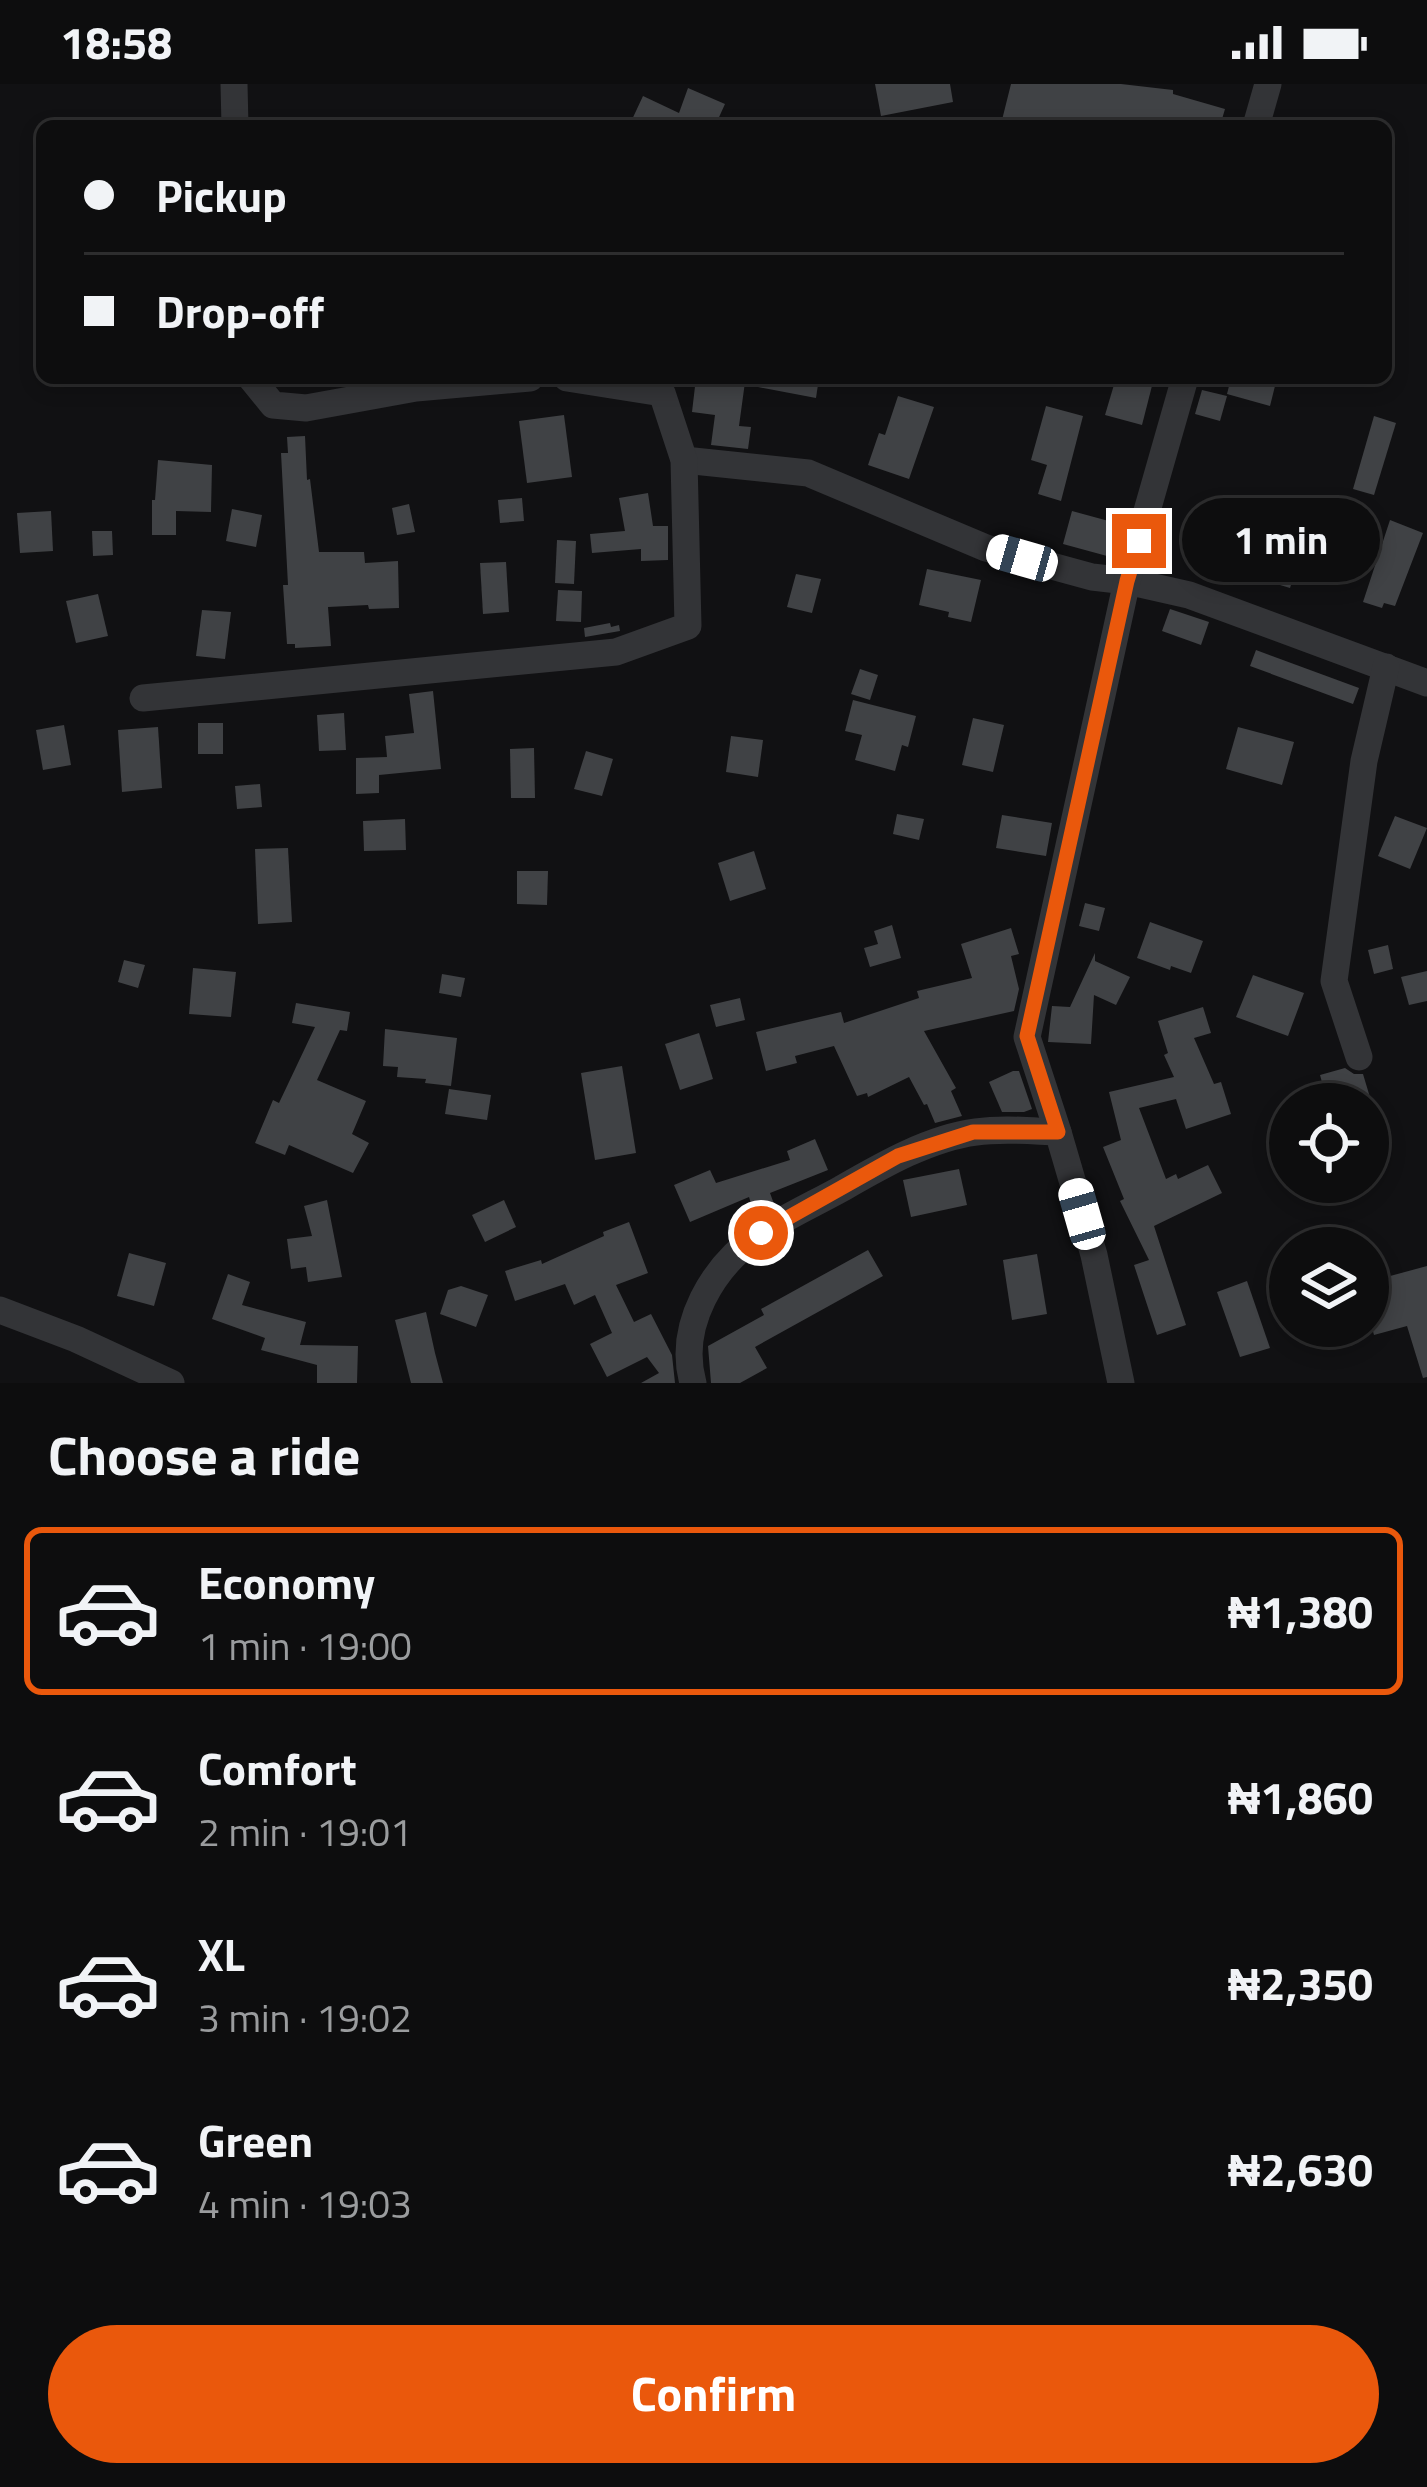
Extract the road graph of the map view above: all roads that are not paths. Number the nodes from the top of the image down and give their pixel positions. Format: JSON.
{"nodes":[{"id":1,"x":234,"y":84,"type":"edge"},
{"id":2,"x":1268,"y":84,"type":"edge"},
{"id":3,"x":235,"y":120,"type":"edge"},
{"id":4,"x":1258,"y":120,"type":"edge"},
{"id":5,"x":256,"y":384,"type":"edge"},
{"id":6,"x":462,"y":384,"type":"edge"},
{"id":7,"x":605,"y":384,"type":"edge"},
{"id":8,"x":1183,"y":384,"type":"edge"},
{"id":9,"x":684,"y":460,"type":"junction"},
{"id":10,"x":1127,"y":581,"type":"junction"},
{"id":11,"x":1386,"y":668,"type":"junction"},
{"id":12,"x":1427,"y":682,"type":"edge"},
{"id":13,"x":143,"y":698,"type":"dead end"},
{"id":14,"x":1359,"y":1058,"type":"dead end"},
{"id":15,"x":1058,"y":1132,"type":"junction"},
{"id":16,"x":0,"y":1310,"type":"edge"},
{"id":17,"x":172,"y":1383,"type":"edge"},
{"id":18,"x":693,"y":1383,"type":"edge"},
{"id":19,"x":1121,"y":1383,"type":"edge"}],
"edges":[{"from":1,"to":3,"type":"street"},
{"from":2,"to":4,"type":"street"},
{"from":5,"to":6,"type":"street"},
{"from":7,"to":9,"type":"street"},
{"from":8,"to":10,"type":"street"},
{"from":9,"to":10,"type":"street"},
{"from":9,"to":13,"type":"street"},
{"from":10,"to":11,"type":"street"},
{"from":10,"to":15,"type":"street"},
{"from":11,"to":12,"type":"street"},
{"from":11,"to":14,"type":"street"},
{"from":15,"to":18,"type":"street"},
{"from":15,"to":19,"type":"street"},
{"from":16,"to":17,"type":"street"}]}
